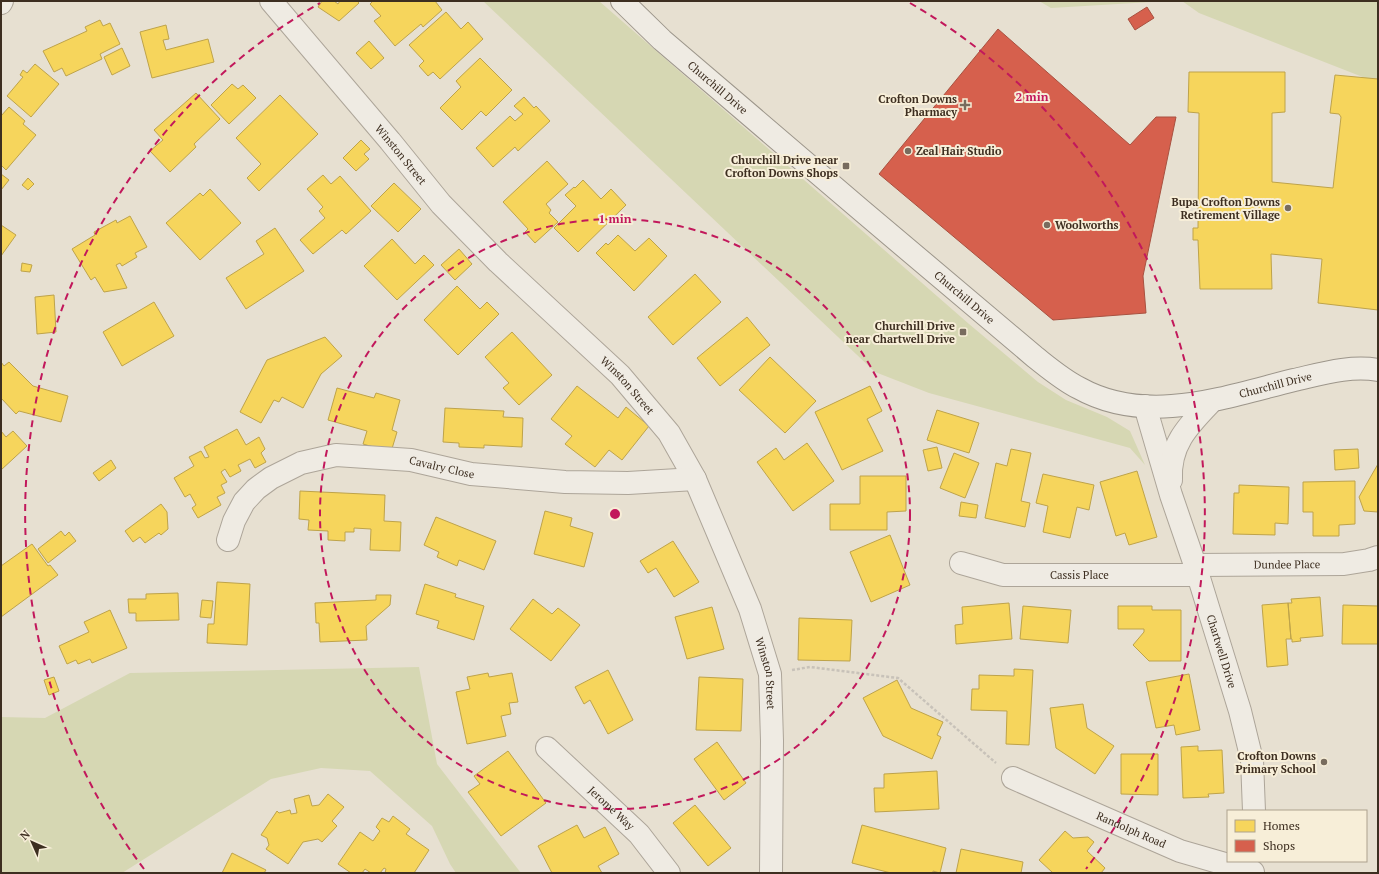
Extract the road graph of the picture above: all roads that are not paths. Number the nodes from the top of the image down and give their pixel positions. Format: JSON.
{"nodes":[{"id":1,"x":271,"y":1,"type":"edge"},
{"id":2,"x":622,"y":1,"type":"edge"},
{"id":3,"x":1378,"y":370,"type":"edge"},
{"id":4,"x":1212,"y":401,"type":"junction"},
{"id":5,"x":1145,"y":406,"type":"junction"},
{"id":6,"x":695,"y":479,"type":"junction"},
{"id":7,"x":1171,"y":496,"type":"junction"},
{"id":8,"x":228,"y":540,"type":"dead end"},
{"id":9,"x":1378,"y":557,"type":"edge"},
{"id":10,"x":961,"y":564,"type":"dead end"},
{"id":11,"x":1196,"y":570,"type":"junction"},
{"id":12,"x":547,"y":748,"type":"dead end"},
{"id":13,"x":1013,"y":778,"type":"road end"},
{"id":14,"x":1254,"y":810,"type":"edge"},
{"id":15,"x":1253,"y":869,"type":"edge"},
{"id":16,"x":669,"y":873,"type":"edge"},
{"id":17,"x":771,"y":873,"type":"edge"}],
"edges":[{"from":1,"to":6,"type":"street","name":"Winston Street"},
{"from":2,"to":5,"type":"street","name":"Churchill Drive"},
{"from":3,"to":4,"type":"street","name":"Churchill Drive"},
{"from":4,"to":5,"type":"street","name":"Churchill Drive"},
{"from":4,"to":7,"type":"street","name":"Chartwell Drive"},
{"from":5,"to":7,"type":"street","name":"Chartwell Drive"},
{"from":6,"to":8,"type":"street","name":"Cavalry Close"},
{"from":6,"to":17,"type":"street","name":"Winston Street"},
{"from":7,"to":11,"type":"street","name":"Chartwell Drive"},
{"from":9,"to":11,"type":"street","name":"Dundee Place"},
{"from":10,"to":11,"type":"street","name":"Cassis Place"},
{"from":11,"to":14,"type":"street","name":"Chartwell Drive"},
{"from":12,"to":16,"type":"street","name":"Jerome Way"},
{"from":13,"to":15,"type":"street","name":"Randolph Road"}]}
